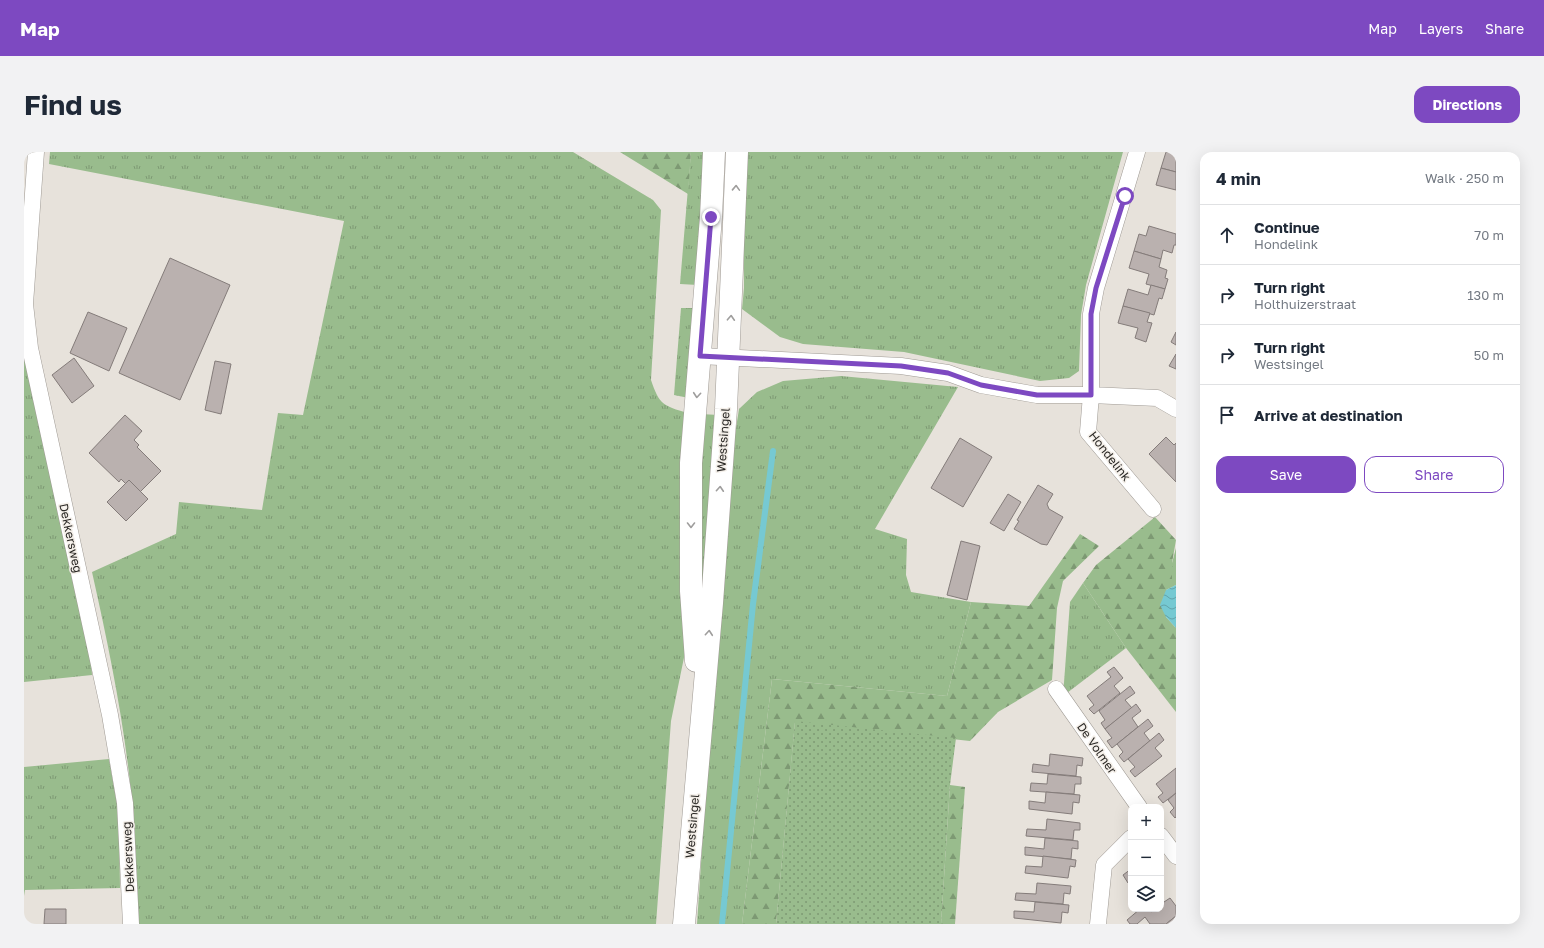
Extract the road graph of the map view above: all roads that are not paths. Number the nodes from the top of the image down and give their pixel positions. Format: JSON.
{"nodes":[{"id":1,"x":36,"y":152,"type":"edge"},
{"id":2,"x":714,"y":152,"type":"edge"},
{"id":3,"x":737,"y":152,"type":"edge"},
{"id":4,"x":1137,"y":152,"type":"edge"},
{"id":5,"x":700,"y":356,"type":"junction"},
{"id":6,"x":729,"y":357,"type":"junction"},
{"id":7,"x":1091,"y":395,"type":"junction"},
{"id":8,"x":1176,"y":409,"type":"edge"},
{"id":9,"x":1153,"y":509,"type":"dead end"},
{"id":10,"x":1056,"y":689,"type":"dead end"},
{"id":11,"x":700,"y":728,"type":"junction"},
{"id":12,"x":1137,"y":804,"type":"edge"},
{"id":13,"x":1129,"y":840,"type":"edge"},
{"id":14,"x":1164,"y":840,"type":"edge"},
{"id":15,"x":1176,"y":856,"type":"edge"},
{"id":16,"x":131,"y":924,"type":"edge"},
{"id":17,"x":684,"y":924,"type":"edge"},
{"id":18,"x":1098,"y":924,"type":"edge"}],
"edges":[{"from":1,"to":16,"type":"street","name":"Dekkersweg"},
{"from":2,"to":5,"type":"main road","name":"Westsingel"},
{"from":6,"to":3,"type":"main road","name":"Westsingel","one_way":true},
{"from":4,"to":7,"type":"street","name":"Hondelink"},
{"from":5,"to":6,"type":"street"},
{"from":5,"to":11,"type":"main road","name":"Westsingel","one_way":true},
{"from":6,"to":7,"type":"street"},
{"from":11,"to":6,"type":"main road","name":"Westsingel","one_way":true},
{"from":7,"to":8,"type":"street"},
{"from":7,"to":9,"type":"street","name":"Hondelink"},
{"from":10,"to":12,"type":"street","name":"De Volmer"},
{"from":11,"to":17,"type":"main road","name":"Westsingel"},
{"from":13,"to":18,"type":"street"},
{"from":14,"to":15,"type":"street"}]}
